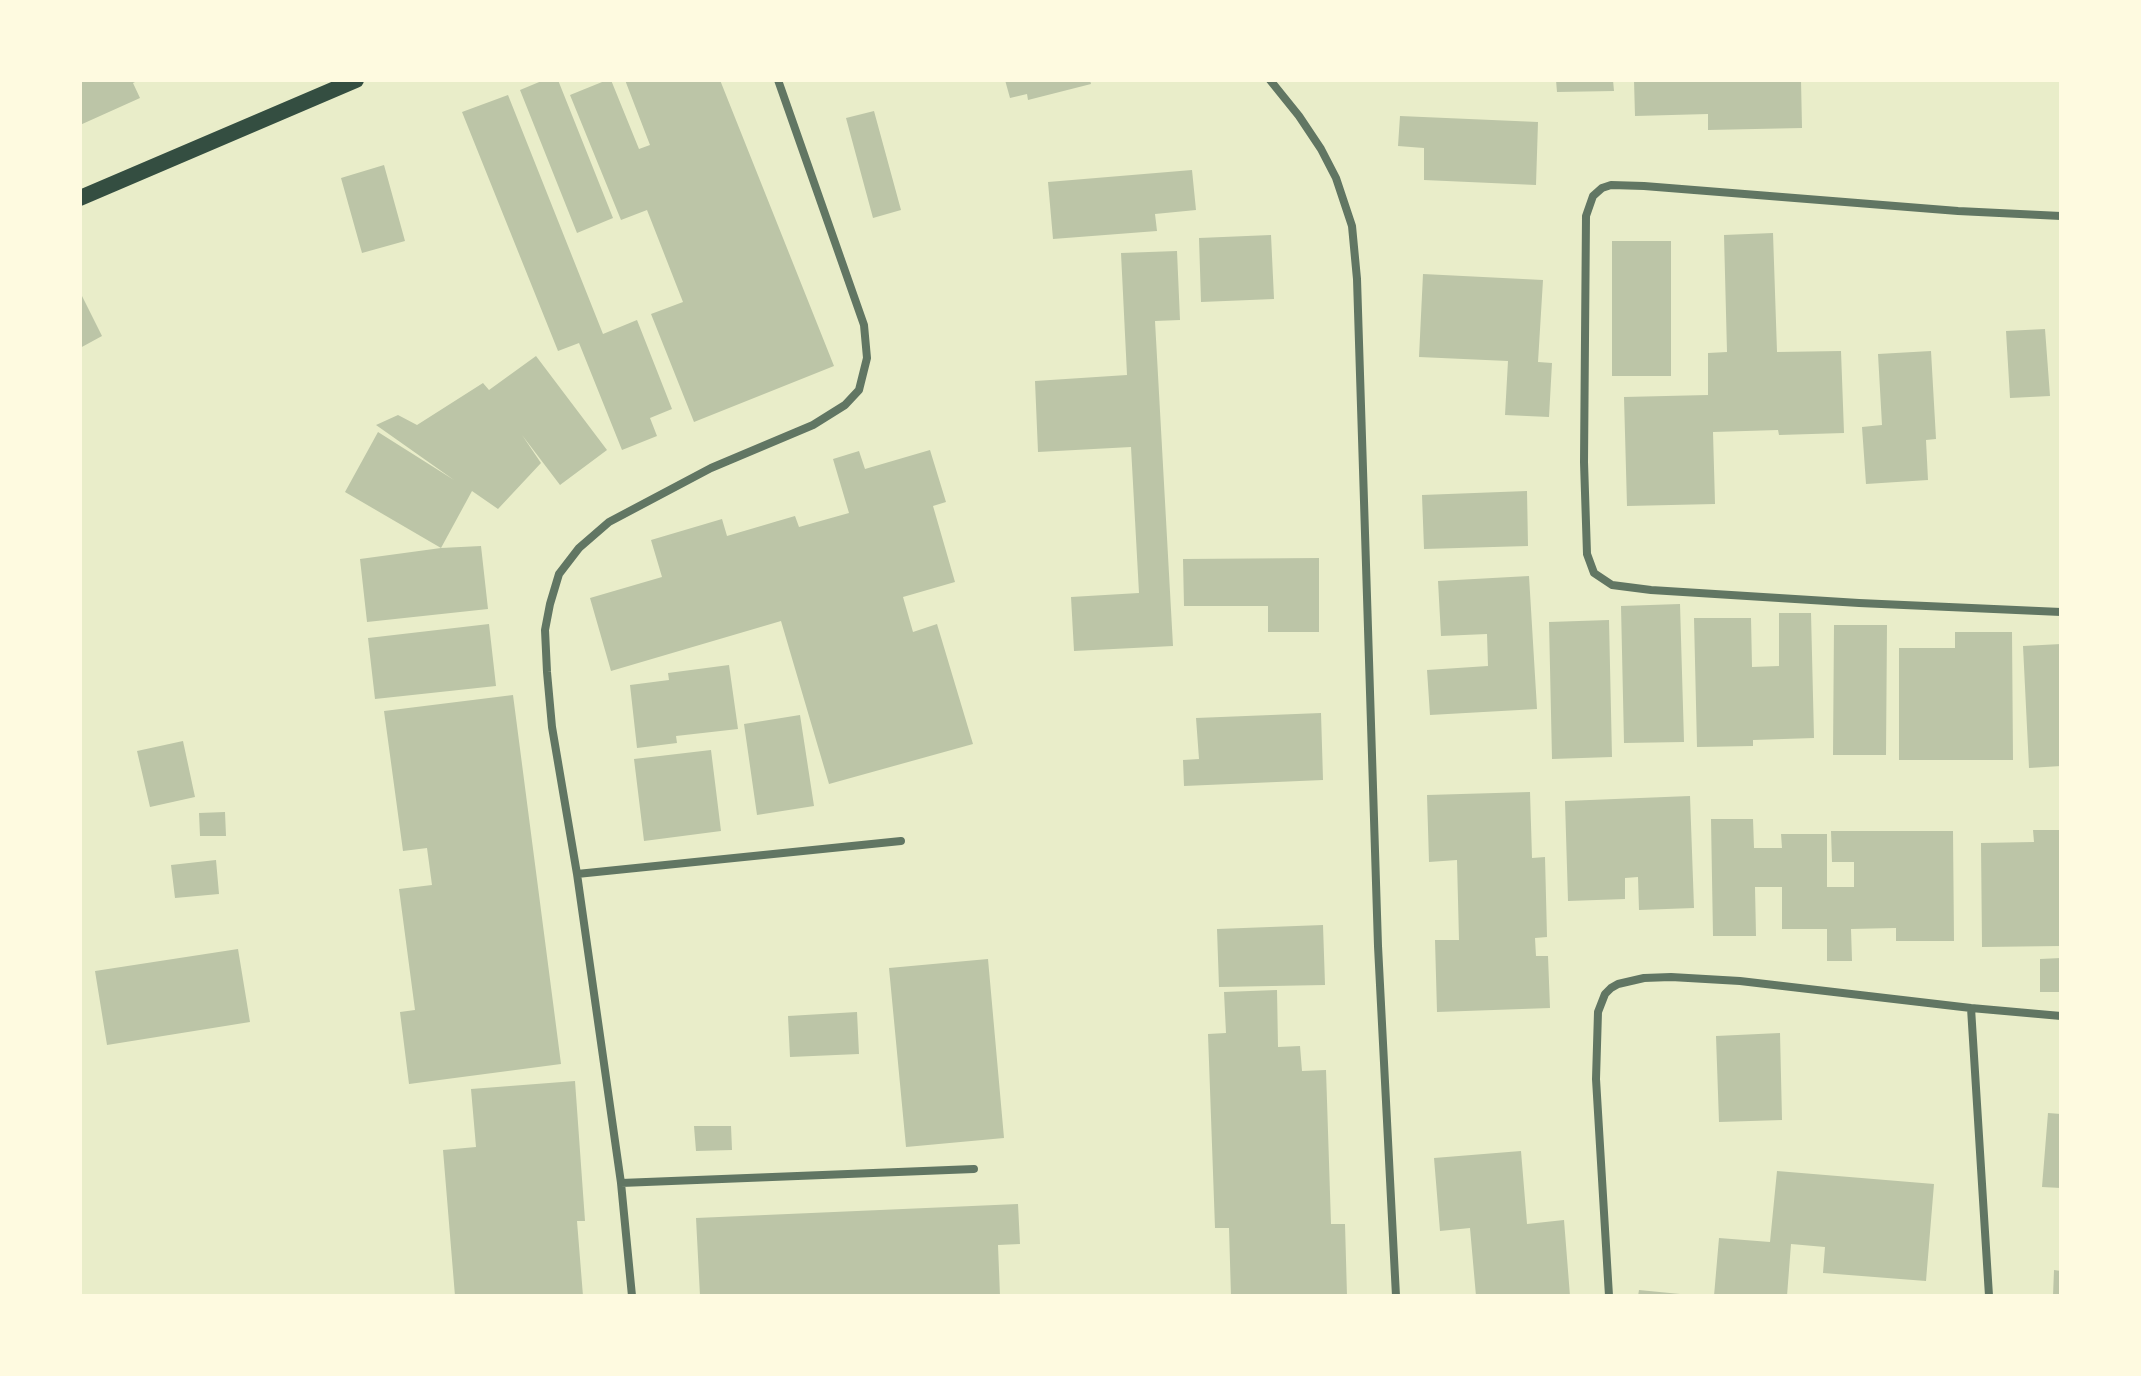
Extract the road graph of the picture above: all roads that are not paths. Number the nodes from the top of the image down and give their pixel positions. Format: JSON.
{"nodes":[{"id":1,"x":356,"y":80,"type":"edge"},
{"id":2,"x":778,"y":80,"type":"edge"},
{"id":3,"x":1270,"y":80,"type":"edge"},
{"id":4,"x":80,"y":198,"type":"edge"},
{"id":5,"x":2061,"y":216,"type":"edge"},
{"id":6,"x":2061,"y":612,"type":"edge"},
{"id":7,"x":901,"y":841,"type":"dead end"},
{"id":8,"x":577,"y":874,"type":"junction"},
{"id":9,"x":1971,"y":1008,"type":"junction"},
{"id":10,"x":2061,"y":1016,"type":"edge"},
{"id":11,"x":974,"y":1169,"type":"dead end"},
{"id":12,"x":621,"y":1183,"type":"junction"},
{"id":13,"x":632,"y":1296,"type":"edge"},
{"id":14,"x":1396,"y":1296,"type":"edge"},
{"id":15,"x":1609,"y":1296,"type":"edge"},
{"id":16,"x":1989,"y":1296,"type":"edge"}],
"edges":[{"from":1,"to":4,"type":"main road"},
{"from":2,"to":8,"type":"street"},
{"from":3,"to":14,"type":"street"},
{"from":5,"to":6,"type":"street"},
{"from":7,"to":8,"type":"street"},
{"from":8,"to":12,"type":"street"},
{"from":9,"to":10,"type":"street"},
{"from":9,"to":15,"type":"street"},
{"from":9,"to":16,"type":"street"},
{"from":11,"to":12,"type":"street"},
{"from":12,"to":13,"type":"street"}]}
